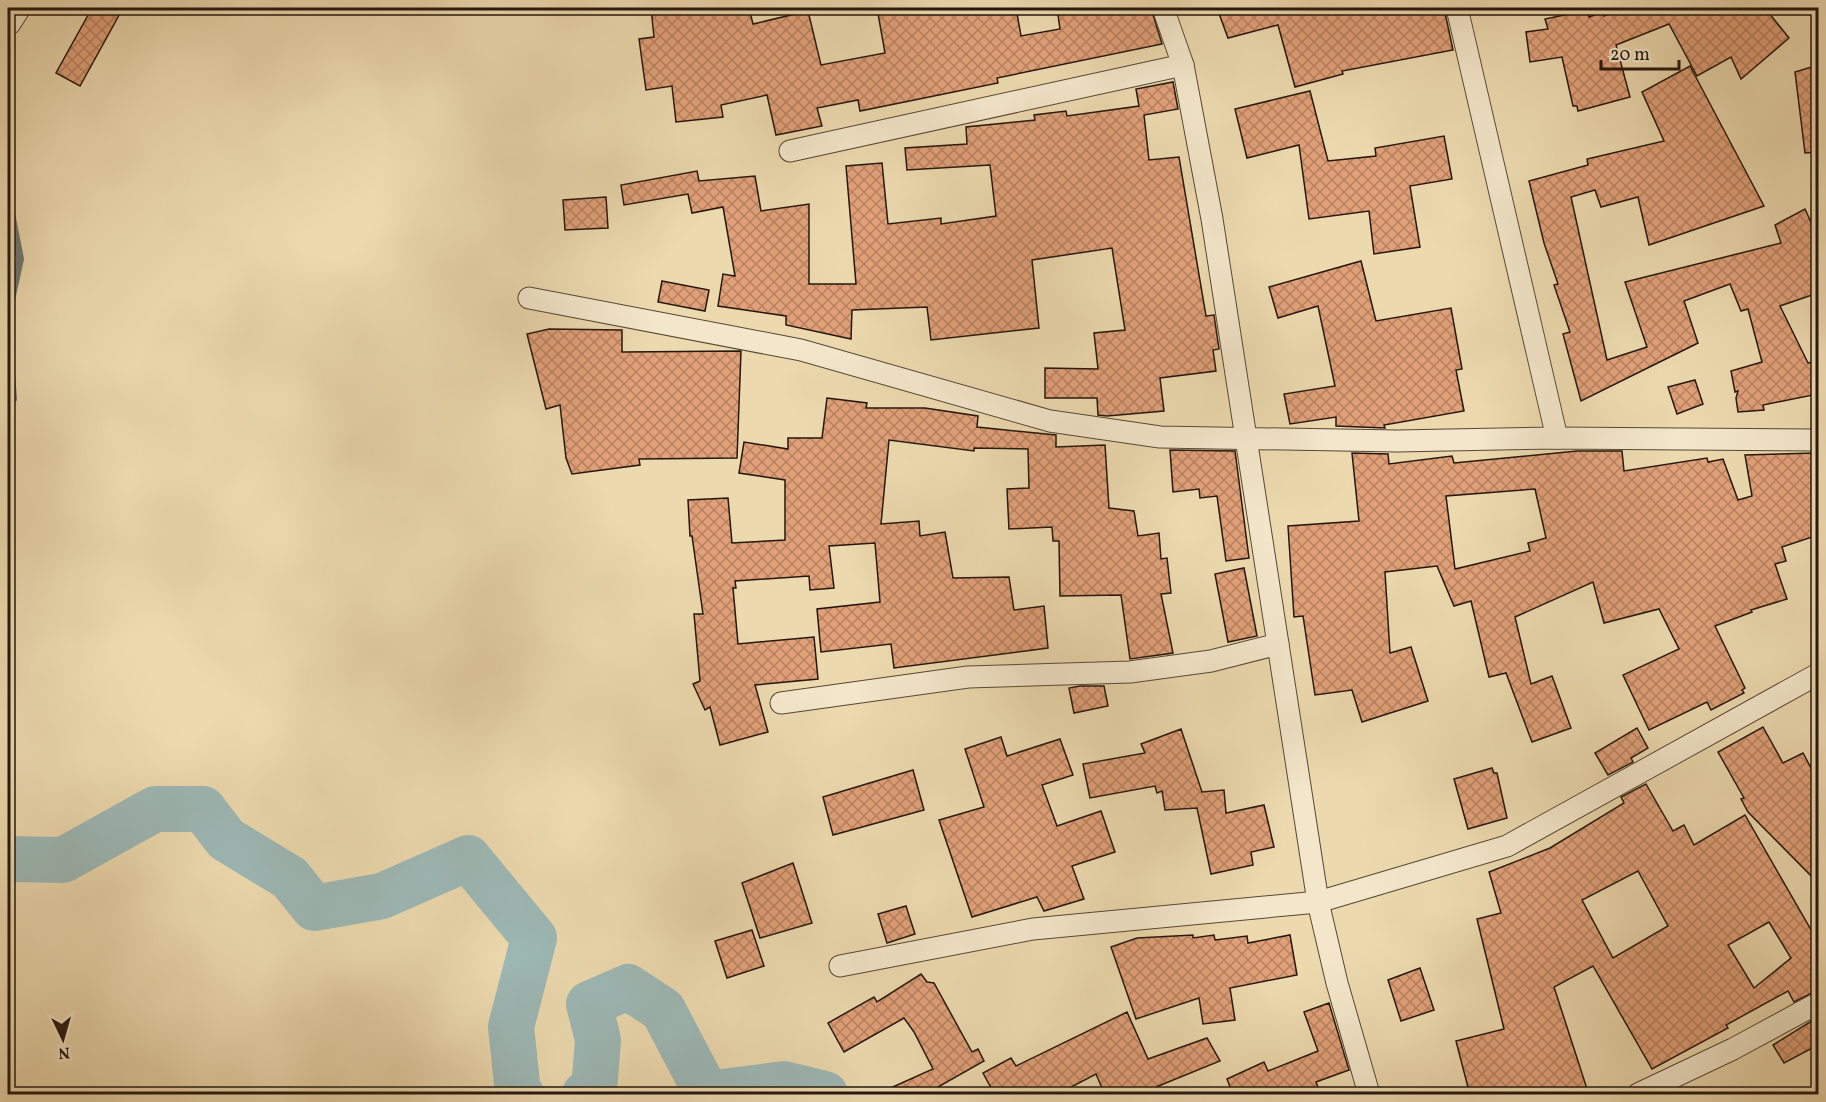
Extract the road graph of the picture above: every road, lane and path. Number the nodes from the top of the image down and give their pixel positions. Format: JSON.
{"nodes":[{"id":1,"x":17,"y":8,"type":"edge"},
{"id":2,"x":1163,"y":8,"type":"edge"},
{"id":3,"x":1457,"y":8,"type":"edge"},
{"id":4,"x":8,"y":22,"type":"edge"},
{"id":5,"x":1183,"y":65,"type":"junction"},
{"id":6,"x":789,"y":151,"type":"dead end"},
{"id":7,"x":529,"y":298,"type":"dead end"},
{"id":8,"x":1557,"y":438,"type":"junction"},
{"id":9,"x":1246,"y":439,"type":"junction"},
{"id":10,"x":1818,"y":440,"type":"edge"},
{"id":11,"x":1278,"y":644,"type":"junction"},
{"id":12,"x":1818,"y":674,"type":"edge"},
{"id":13,"x":781,"y":703,"type":"dead end"},
{"id":14,"x":1318,"y":902,"type":"junction"},
{"id":15,"x":840,"y":966,"type":"dead end"},
{"id":16,"x":1818,"y":1003,"type":"edge"},
{"id":17,"x":1369,"y":1095,"type":"edge"},
{"id":18,"x":1638,"y":1095,"type":"edge"}],
"edges":[{"from":1,"to":4,"type":"street"},
{"from":2,"to":5,"type":"street"},
{"from":3,"to":8,"type":"street"},
{"from":5,"to":6,"type":"street"},
{"from":5,"to":9,"type":"street"},
{"from":7,"to":9,"type":"street"},
{"from":8,"to":9,"type":"street"},
{"from":8,"to":10,"type":"street"},
{"from":9,"to":11,"type":"street"},
{"from":11,"to":13,"type":"street"},
{"from":11,"to":14,"type":"street"},
{"from":12,"to":14,"type":"street"},
{"from":14,"to":15,"type":"street"},
{"from":14,"to":17,"type":"street"},
{"from":16,"to":18,"type":"street"}]}
